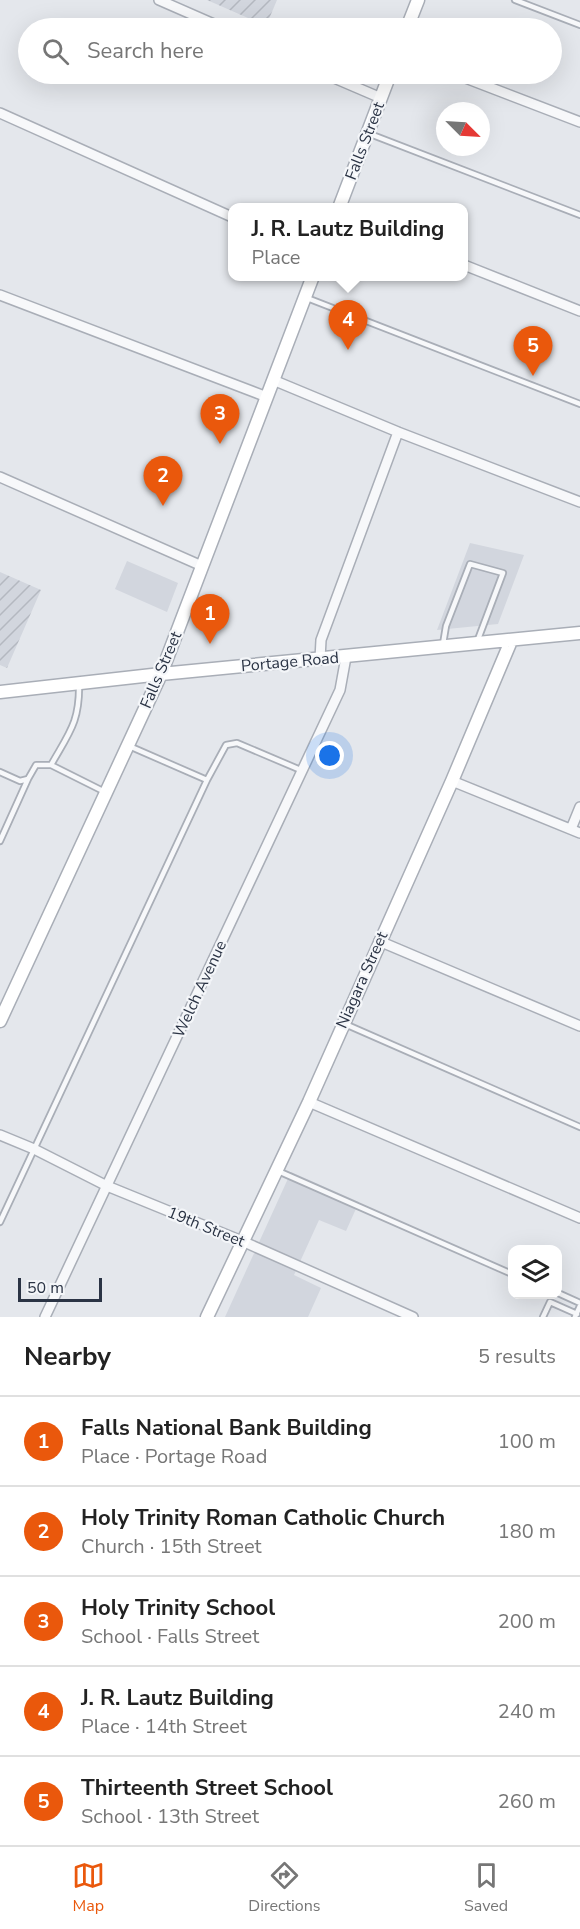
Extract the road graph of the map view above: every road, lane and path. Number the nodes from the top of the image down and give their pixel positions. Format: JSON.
{"nodes":[{"id":1,"x":159,"y":0,"type":"edge"},
{"id":2,"x":418,"y":0,"type":"edge"},
{"id":3,"x":515,"y":0,"type":"edge"},
{"id":4,"x":200,"y":18,"type":"edge"},
{"id":5,"x":411,"y":18,"type":"edge"},
{"id":6,"x":562,"y":18,"type":"edge"},
{"id":7,"x":562,"y":18,"type":"edge"},
{"id":8,"x":580,"y":25,"type":"edge"},
{"id":9,"x":348,"y":84,"type":"edge"},
{"id":10,"x":386,"y":84,"type":"edge"},
{"id":11,"x":481,"y":84,"type":"edge"},
{"id":12,"x":381,"y":98,"type":"junction"},
{"id":13,"x":0,"y":113,"type":"edge"},
{"id":14,"x":580,"y":122,"type":"edge"},
{"id":15,"x":368,"y":133,"type":"junction"},
{"id":16,"x":341,"y":203,"type":"edge"},
{"id":17,"x":228,"y":215,"type":"edge"},
{"id":18,"x":580,"y":215,"type":"edge"},
{"id":19,"x":468,"y":267,"type":"edge"},
{"id":20,"x":311,"y":281,"type":"edge"},
{"id":21,"x":0,"y":295,"type":"edge"},
{"id":22,"x":305,"y":297,"type":"junction"},
{"id":23,"x":580,"y":311,"type":"edge"},
{"id":24,"x":273,"y":380,"type":"junction"},
{"id":25,"x":267,"y":397,"type":"junction"},
{"id":26,"x":580,"y":404,"type":"edge"},
{"id":27,"x":398,"y":432,"type":"junction"},
{"id":28,"x":0,"y":477,"type":"edge"},
{"id":29,"x":580,"y":502,"type":"edge"},
{"id":30,"x":202,"y":566,"type":"junction"},
{"id":31,"x":580,"y":633,"type":"edge"},
{"id":32,"x":512,"y":641,"type":"junction"},
{"id":33,"x":476,"y":644,"type":"junction"},
{"id":34,"x":443,"y":648,"type":"junction"},
{"id":35,"x":346,"y":657,"type":"junction"},
{"id":36,"x":320,"y":659,"type":"junction"},
{"id":37,"x":161,"y":674,"type":"junction"},
{"id":38,"x":79,"y":683,"type":"junction"},
{"id":39,"x":0,"y":692,"type":"edge"},
{"id":40,"x":128,"y":746,"type":"junction"},
{"id":41,"x":51,"y":765,"type":"junction"},
{"id":42,"x":303,"y":771,"type":"junction"},
{"id":43,"x":0,"y":772,"type":"edge"},
{"id":44,"x":28,"y":779,"type":"junction"},
{"id":45,"x":207,"y":780,"type":"junction"},
{"id":46,"x":452,"y":781,"type":"junction"},
{"id":47,"x":107,"y":793,"type":"junction"},
{"id":48,"x":580,"y":807,"type":"edge"},
{"id":49,"x":576,"y":831,"type":"edge"},
{"id":50,"x":0,"y":841,"type":"edge"},
{"id":51,"x":379,"y":941,"type":"junction"},
{"id":52,"x":0,"y":1021,"type":"edge"},
{"id":53,"x":342,"y":1023,"type":"junction"},
{"id":54,"x":580,"y":1026,"type":"edge"},
{"id":55,"x":309,"y":1102,"type":"junction"},
{"id":56,"x":580,"y":1127,"type":"edge"},
{"id":57,"x":0,"y":1135,"type":"edge"},
{"id":58,"x":34,"y":1149,"type":"junction"},
{"id":59,"x":275,"y":1170,"type":"junction"},
{"id":60,"x":107,"y":1186,"type":"junction"},
{"id":61,"x":580,"y":1218,"type":"edge"},
{"id":62,"x":0,"y":1222,"type":"edge"},
{"id":63,"x":242,"y":1241,"type":"junction"},
{"id":64,"x":508,"y":1272,"type":"edge"},
{"id":65,"x":562,"y":1295,"type":"edge"},
{"id":66,"x":580,"y":1305,"type":"edge"},
{"id":67,"x":576,"y":1315,"type":"edge"},
{"id":68,"x":45,"y":1317,"type":"edge"},
{"id":69,"x":207,"y":1317,"type":"edge"},
{"id":70,"x":413,"y":1317,"type":"edge"},
{"id":71,"x":543,"y":1317,"type":"edge"}],
"edges":[{"from":1,"to":4,"type":"street"},
{"from":2,"to":5,"type":"street"},
{"from":3,"to":6,"type":"lane"},
{"from":7,"to":8,"type":"lane"},
{"from":9,"to":12,"type":"street"},
{"from":10,"to":12,"type":"street","name":"Falls Street"},
{"from":11,"to":14,"type":"street"},
{"from":12,"to":15,"type":"street","name":"Falls Street"},
{"from":13,"to":17,"type":"street"},
{"from":15,"to":16,"type":"street","name":"Falls Street"},
{"from":15,"to":18,"type":"lane"},
{"from":19,"to":23,"type":"street"},
{"from":20,"to":22,"type":"street","name":"Falls Street"},
{"from":21,"to":25,"type":"street"},
{"from":22,"to":24,"type":"street","name":"Falls Street"},
{"from":22,"to":26,"type":"lane"},
{"from":24,"to":25,"type":"street","name":"Falls Street"},
{"from":24,"to":27,"type":"street"},
{"from":25,"to":30,"type":"street","name":"Falls Street"},
{"from":27,"to":29,"type":"street"},
{"from":27,"to":36,"type":"street"},
{"from":28,"to":30,"type":"street"},
{"from":30,"to":37,"type":"street","name":"Falls Street"},
{"from":31,"to":32,"type":"street","name":"Portage Road"},
{"from":32,"to":33,"type":"street","name":"Portage Road"},
{"from":32,"to":46,"type":"street","name":"Niagara Street"},
{"from":33,"to":34,"type":"street","name":"Portage Road"},
{"from":33,"to":34,"type":"lane"},
{"from":34,"to":35,"type":"street","name":"Portage Road"},
{"from":35,"to":36,"type":"street","name":"Portage Road"},
{"from":35,"to":42,"type":"street","name":"Welch Avenue"},
{"from":36,"to":37,"type":"street","name":"Portage Road"},
{"from":37,"to":38,"type":"street","name":"Portage Road"},
{"from":37,"to":40,"type":"street","name":"Falls Street"},
{"from":38,"to":39,"type":"street","name":"Portage Road"},
{"from":38,"to":41,"type":"lane"},
{"from":40,"to":45,"type":"lane"},
{"from":40,"to":47,"type":"street","name":"Falls Street"},
{"from":41,"to":44,"type":"lane"},
{"from":41,"to":47,"type":"lane"},
{"from":42,"to":45,"type":"lane"},
{"from":42,"to":60,"type":"street","name":"Welch Avenue"},
{"from":43,"to":44,"type":"lane"},
{"from":44,"to":50,"type":"lane"},
{"from":45,"to":58,"type":"lane"},
{"from":46,"to":49,"type":"street"},
{"from":46,"to":51,"type":"street","name":"Niagara Street"},
{"from":47,"to":52,"type":"street","name":"Falls Street"},
{"from":48,"to":49,"type":"street"},
{"from":51,"to":53,"type":"street","name":"Niagara Street"},
{"from":51,"to":54,"type":"street"},
{"from":53,"to":55,"type":"street","name":"Niagara Street"},
{"from":53,"to":56,"type":"lane"},
{"from":55,"to":59,"type":"street","name":"Niagara Street"},
{"from":55,"to":61,"type":"street"},
{"from":57,"to":58,"type":"street","name":"19th Street"},
{"from":58,"to":60,"type":"street","name":"19th Street"},
{"from":58,"to":62,"type":"lane"},
{"from":59,"to":63,"type":"street","name":"Niagara Street"},
{"from":59,"to":64,"type":"lane"},
{"from":60,"to":63,"type":"street","name":"19th Street"},
{"from":60,"to":68,"type":"street","name":"Welch Avenue"},
{"from":63,"to":69,"type":"street","name":"Niagara Street"},
{"from":63,"to":70,"type":"street","name":"19th Street"},
{"from":65,"to":66,"type":"lane"},
{"from":66,"to":67,"type":"lane"},
{"from":67,"to":71,"type":"lane"}]}
